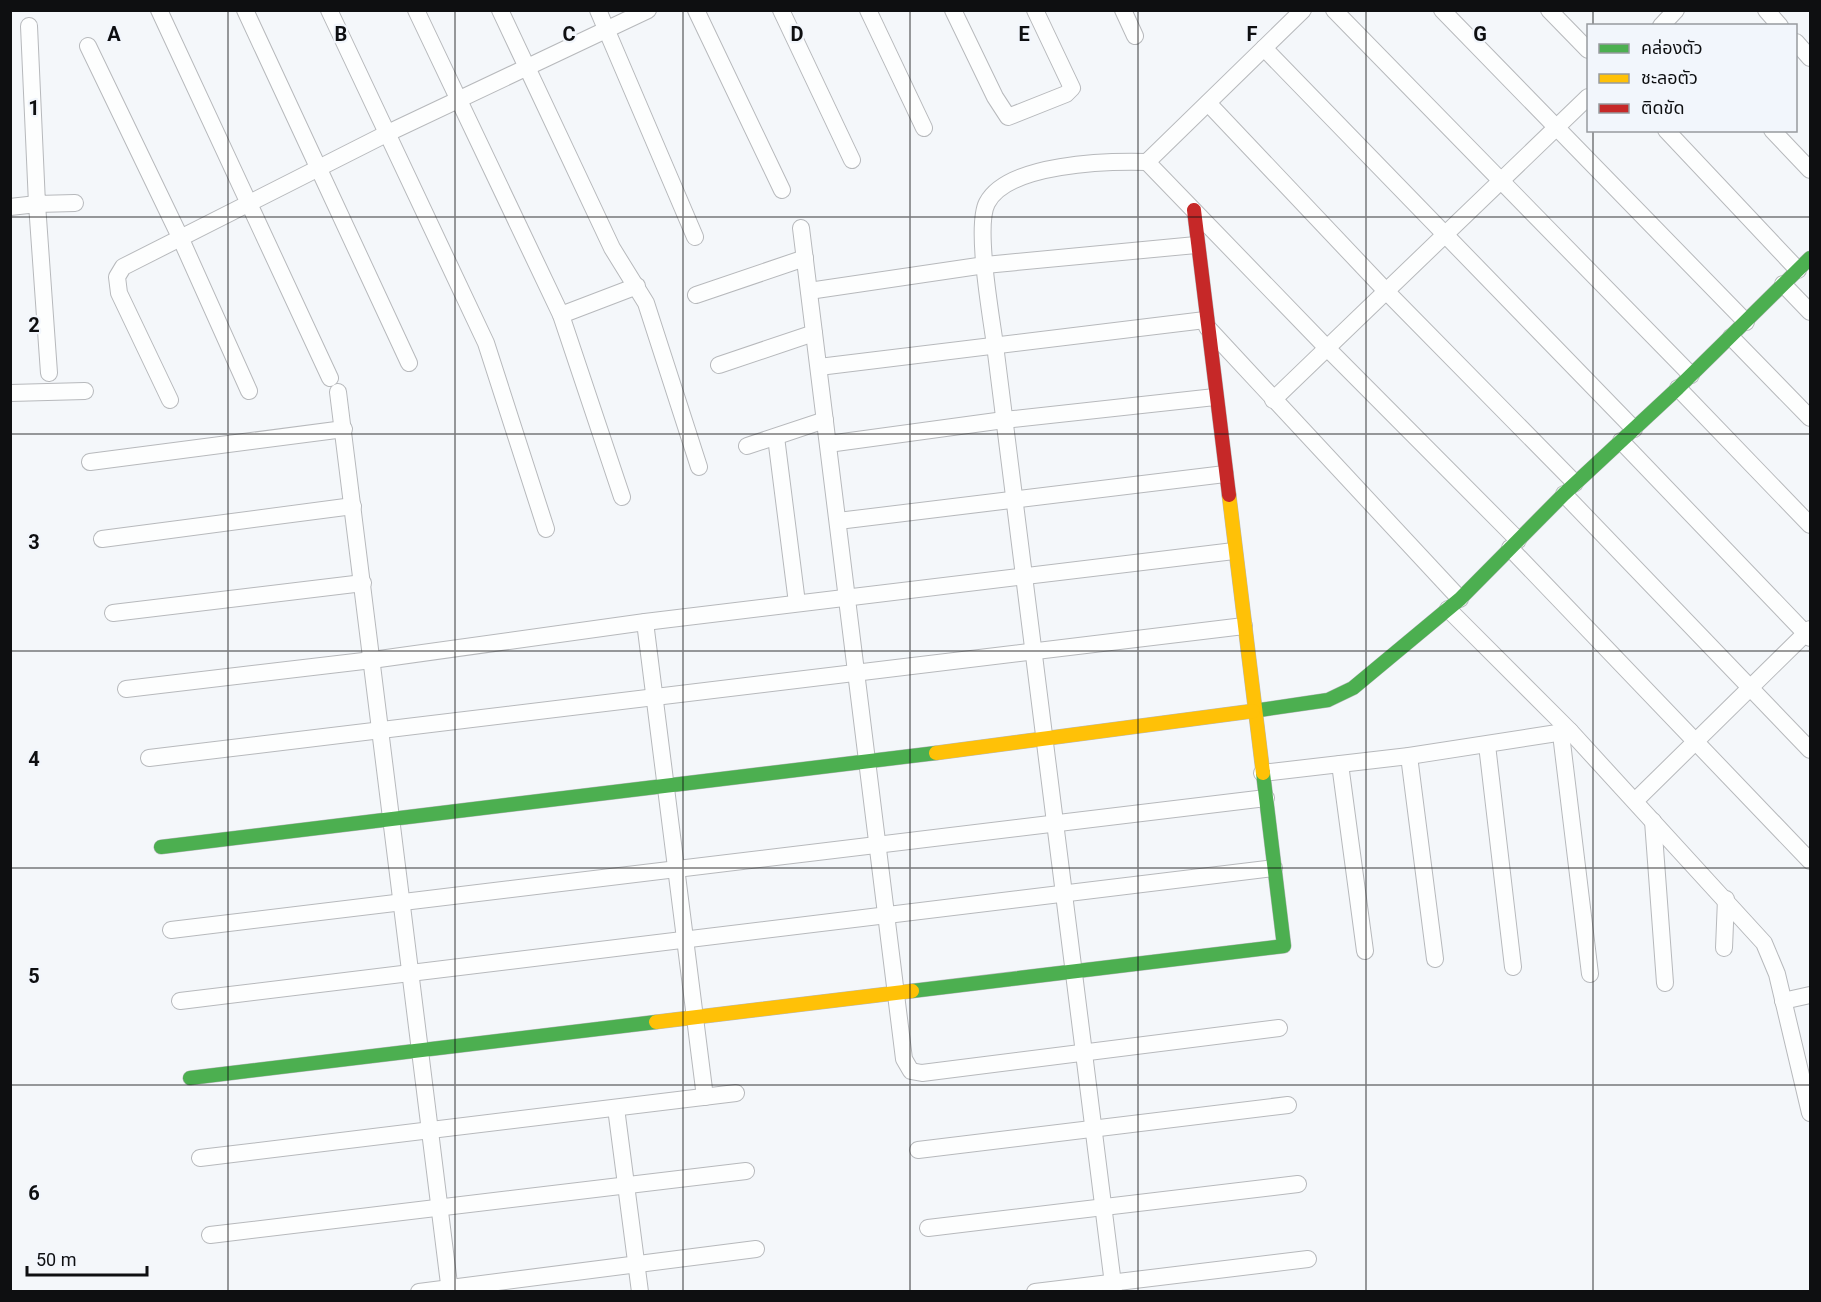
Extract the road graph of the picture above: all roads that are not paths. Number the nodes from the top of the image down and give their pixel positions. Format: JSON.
{"nodes":[{"id":1,"x":159,"y":10,"type":"edge"},
{"id":2,"x":245,"y":10,"type":"edge"},
{"id":3,"x":329,"y":10,"type":"edge"},
{"id":4,"x":416,"y":10,"type":"edge"},
{"id":5,"x":500,"y":10,"type":"edge"},
{"id":6,"x":598,"y":10,"type":"edge"},
{"id":7,"x":648,"y":10,"type":"edge"},
{"id":8,"x":696,"y":10,"type":"edge"},
{"id":9,"x":781,"y":10,"type":"edge"},
{"id":10,"x":868,"y":10,"type":"edge"},
{"id":11,"x":954,"y":10,"type":"edge"},
{"id":12,"x":1035,"y":10,"type":"edge"},
{"id":13,"x":1123,"y":10,"type":"edge"},
{"id":14,"x":1304,"y":10,"type":"edge"},
{"id":15,"x":1334,"y":10,"type":"edge"},
{"id":16,"x":1442,"y":10,"type":"edge"},
{"id":17,"x":1549,"y":10,"type":"edge"},
{"id":18,"x":1766,"y":10,"type":"edge"},
{"id":19,"x":1778,"y":24,"type":"edge"},
{"id":20,"x":29,"y":26,"type":"dead end"},
{"id":21,"x":607,"y":29,"type":"junction"},
{"id":22,"x":1135,"y":36,"type":"dead end"},
{"id":23,"x":1797,"y":43,"type":"edge"},
{"id":24,"x":88,"y":46,"type":"dead end"},
{"id":25,"x":1264,"y":48,"type":"junction"},
{"id":26,"x":1587,"y":49,"type":"edge"},
{"id":27,"x":1810,"y":58,"type":"edge"},
{"id":28,"x":527,"y":68,"type":"junction"},
{"id":29,"x":1587,"y":98,"type":"edge"},
{"id":30,"x":459,"y":100,"type":"junction"},
{"id":31,"x":1208,"y":103,"type":"junction"},
{"id":32,"x":924,"y":128,"type":"dead end"},
{"id":33,"x":1556,"y":128,"type":"junction"},
{"id":34,"x":1668,"y":132,"type":"edge"},
{"id":35,"x":1774,"y":132,"type":"edge"},
{"id":36,"x":388,"y":133,"type":"junction"},
{"id":37,"x":852,"y":160,"type":"dead end"},
{"id":38,"x":1147,"y":162,"type":"junction"},
{"id":39,"x":319,"y":170,"type":"junction"},
{"id":40,"x":1810,"y":170,"type":"edge"},
{"id":41,"x":1501,"y":180,"type":"junction"},
{"id":42,"x":782,"y":190,"type":"dead end"},
{"id":43,"x":75,"y":203,"type":"dead end"},
{"id":44,"x":249,"y":203,"type":"junction"},
{"id":45,"x":37,"y":204,"type":"junction"},
{"id":46,"x":10,"y":207,"type":"edge"},
{"id":47,"x":1194,"y":210,"type":"junction"},
{"id":48,"x":801,"y":228,"type":"dead end"},
{"id":49,"x":1445,"y":234,"type":"junction"},
{"id":50,"x":180,"y":237,"type":"junction"},
{"id":51,"x":695,"y":237,"type":"dead end"},
{"id":52,"x":1196,"y":245,"type":"junction"},
{"id":53,"x":805,"y":258,"type":"junction"},
{"id":54,"x":1810,"y":258,"type":"edge"},
{"id":55,"x":986,"y":265,"type":"junction"},
{"id":56,"x":1798,"y":270,"type":"junction"},
{"id":57,"x":1783,"y":284,"type":"junction"},
{"id":58,"x":637,"y":285,"type":"junction"},
{"id":59,"x":809,"y":291,"type":"junction"},
{"id":60,"x":1386,"y":291,"type":"junction"},
{"id":61,"x":696,"y":295,"type":"dead end"},
{"id":62,"x":1810,"y":312,"type":"edge"},
{"id":63,"x":561,"y":315,"type":"junction"},
{"id":64,"x":1746,"y":322,"type":"junction"},
{"id":65,"x":1206,"y":323,"type":"junction"},
{"id":66,"x":814,"y":333,"type":"junction"},
{"id":67,"x":1731,"y":337,"type":"junction"},
{"id":68,"x":994,"y":345,"type":"junction"},
{"id":69,"x":1327,"y":348,"type":"junction"},
{"id":70,"x":409,"y":363,"type":"dead end"},
{"id":71,"x":719,"y":365,"type":"dead end"},
{"id":72,"x":819,"y":367,"type":"junction"},
{"id":73,"x":49,"y":373,"type":"dead end"},
{"id":74,"x":1690,"y":375,"type":"junction"},
{"id":75,"x":1678,"y":388,"type":"junction"},
{"id":76,"x":85,"y":391,"type":"dead end"},
{"id":77,"x":249,"y":391,"type":"dead end"},
{"id":78,"x":10,"y":393,"type":"edge"},
{"id":79,"x":1215,"y":397,"type":"junction"},
{"id":80,"x":170,"y":400,"type":"dead end"},
{"id":81,"x":1273,"y":400,"type":"junction"},
{"id":82,"x":1810,"y":418,"type":"edge"},
{"id":83,"x":825,"y":420,"type":"junction"},
{"id":84,"x":1004,"y":420,"type":"junction"},
{"id":85,"x":344,"y":429,"type":"junction"},
{"id":86,"x":1634,"y":429,"type":"junction"},
{"id":87,"x":776,"y":436,"type":"junction"},
{"id":88,"x":1621,"y":441,"type":"junction"},
{"id":89,"x":828,"y":444,"type":"junction"},
{"id":90,"x":747,"y":446,"type":"dead end"},
{"id":91,"x":90,"y":462,"type":"dead end"},
{"id":92,"x":699,"y":467,"type":"dead end"},
{"id":93,"x":1225,"y":474,"type":"junction"},
{"id":94,"x":1570,"y":488,"type":"junction"},
{"id":95,"x":622,"y":497,"type":"dead end"},
{"id":96,"x":1014,"y":500,"type":"junction"},
{"id":97,"x":353,"y":506,"type":"junction"},
{"id":98,"x":838,"y":521,"type":"junction"},
{"id":99,"x":1810,"y":525,"type":"edge"},
{"id":100,"x":546,"y":529,"type":"dead end"},
{"id":101,"x":102,"y":539,"type":"dead end"},
{"id":102,"x":1514,"y":544,"type":"junction"},
{"id":103,"x":1234,"y":551,"type":"junction"},
{"id":104,"x":1024,"y":576,"type":"junction"},
{"id":105,"x":363,"y":583,"type":"junction"},
{"id":106,"x":848,"y":597,"type":"junction"},
{"id":107,"x":797,"y":603,"type":"junction"},
{"id":108,"x":1454,"y":604,"type":"junction"},
{"id":109,"x":113,"y":613,"type":"dead end"},
{"id":110,"x":645,"y":622,"type":"junction"},
{"id":111,"x":1244,"y":626,"type":"junction"},
{"id":112,"x":1809,"y":633,"type":"edge"},
{"id":113,"x":1034,"y":651,"type":"junction"},
{"id":114,"x":372,"y":660,"type":"junction"},
{"id":115,"x":857,"y":672,"type":"junction"},
{"id":116,"x":1750,"y":686,"type":"junction"},
{"id":117,"x":126,"y":689,"type":"dead end"},
{"id":118,"x":654,"y":697,"type":"junction"},
{"id":119,"x":1257,"y":710,"type":"junction"},
{"id":120,"x":379,"y":732,"type":"junction"},
{"id":121,"x":1565,"y":733,"type":"junction"},
{"id":122,"x":1045,"y":740,"type":"junction"},
{"id":123,"x":1696,"y":740,"type":"junction"},
{"id":124,"x":1487,"y":745,"type":"junction"},
{"id":125,"x":1810,"y":750,"type":"edge"},
{"id":126,"x":1409,"y":756,"type":"junction"},
{"id":127,"x":150,"y":758,"type":"dead end"},
{"id":128,"x":869,"y":762,"type":"junction"},
{"id":129,"x":1340,"y":764,"type":"junction"},
{"id":130,"x":1262,"y":773,"type":"junction"},
{"id":131,"x":666,"y":786,"type":"junction"},
{"id":132,"x":1266,"y":798,"type":"junction"},
{"id":133,"x":1635,"y":801,"type":"junction"},
{"id":134,"x":391,"y":821,"type":"junction"},
{"id":135,"x":1653,"y":821,"type":"junction"},
{"id":136,"x":1055,"y":824,"type":"junction"},
{"id":137,"x":879,"y":845,"type":"junction"},
{"id":138,"x":161,"y":847,"type":"dead end"},
{"id":139,"x":1810,"y":861,"type":"edge"},
{"id":140,"x":1274,"y":868,"type":"junction"},
{"id":141,"x":676,"y":870,"type":"junction"},
{"id":142,"x":1064,"y":894,"type":"junction"},
{"id":143,"x":1726,"y":899,"type":"junction"},
{"id":144,"x":401,"y":904,"type":"junction"},
{"id":145,"x":888,"y":915,"type":"junction"},
{"id":146,"x":171,"y":930,"type":"dead end"},
{"id":147,"x":685,"y":940,"type":"junction"},
{"id":148,"x":1724,"y":948,"type":"dead end"},
{"id":149,"x":1365,"y":951,"type":"dead end"},
{"id":150,"x":1435,"y":959,"type":"dead end"},
{"id":151,"x":1513,"y":967,"type":"dead end"},
{"id":152,"x":1074,"y":971,"type":"junction"},
{"id":153,"x":1590,"y":974,"type":"dead end"},
{"id":154,"x":410,"y":975,"type":"junction"},
{"id":155,"x":1665,"y":983,"type":"dead end"},
{"id":156,"x":898,"y":993,"type":"junction"},
{"id":157,"x":1810,"y":995,"type":"edge"},
{"id":158,"x":1783,"y":1000,"type":"junction"},
{"id":159,"x":180,"y":1001,"type":"dead end"},
{"id":160,"x":695,"y":1017,"type":"junction"},
{"id":161,"x":1279,"y":1028,"type":"dead end"},
{"id":162,"x":1084,"y":1051,"type":"junction"},
{"id":163,"x":420,"y":1052,"type":"junction"},
{"id":164,"x":190,"y":1078,"type":"dead end"},
{"id":165,"x":1808,"y":1088,"type":"edge"},
{"id":166,"x":736,"y":1093,"type":"dead end"},
{"id":167,"x":705,"y":1097,"type":"junction"},
{"id":168,"x":1288,"y":1105,"type":"dead end"},
{"id":169,"x":616,"y":1108,"type":"junction"},
{"id":170,"x":1810,"y":1113,"type":"edge"},
{"id":171,"x":1094,"y":1128,"type":"junction"},
{"id":172,"x":430,"y":1132,"type":"junction"},
{"id":173,"x":918,"y":1150,"type":"dead end"},
{"id":174,"x":200,"y":1158,"type":"dead end"},
{"id":175,"x":746,"y":1171,"type":"dead end"},
{"id":176,"x":1298,"y":1184,"type":"dead end"},
{"id":177,"x":626,"y":1185,"type":"junction"},
{"id":178,"x":1104,"y":1207,"type":"junction"},
{"id":179,"x":440,"y":1209,"type":"junction"},
{"id":180,"x":928,"y":1228,"type":"dead end"},
{"id":181,"x":210,"y":1235,"type":"dead end"},
{"id":182,"x":756,"y":1249,"type":"dead end"},
{"id":183,"x":1308,"y":1259,"type":"dead end"},
{"id":184,"x":636,"y":1264,"type":"junction"},
{"id":185,"x":1114,"y":1287,"type":"edge"},
{"id":186,"x":450,"y":1289,"type":"edge"},
{"id":187,"x":419,"y":1292,"type":"edge"},
{"id":188,"x":640,"y":1292,"type":"edge"},
{"id":189,"x":1035,"y":1292,"type":"edge"}],
"edges":[{"from":1,"to":44,"type":"street"},
{"from":2,"to":39,"type":"street"},
{"from":3,"to":36,"type":"street"},
{"from":4,"to":30,"type":"street"},
{"from":5,"to":28,"type":"street"},
{"from":6,"to":21,"type":"street"},
{"from":7,"to":21,"type":"street"},
{"from":8,"to":42,"type":"street"},
{"from":9,"to":37,"type":"street"},
{"from":10,"to":32,"type":"street"},
{"from":11,"to":12,"type":"street"},
{"from":13,"to":22,"type":"street"},
{"from":14,"to":25,"type":"street"},
{"from":15,"to":41,"type":"street"},
{"from":16,"to":33,"type":"street"},
{"from":17,"to":26,"type":"street"},
{"from":18,"to":19,"type":"street"},
{"from":20,"to":45,"type":"street"},
{"from":21,"to":28,"type":"street"},
{"from":21,"to":51,"type":"street"},
{"from":23,"to":27,"type":"street"},
{"from":24,"to":50,"type":"street"},
{"from":25,"to":31,"type":"street"},
{"from":25,"to":49,"type":"street"},
{"from":28,"to":30,"type":"street"},
{"from":28,"to":58,"type":"street"},
{"from":29,"to":33,"type":"street"},
{"from":30,"to":36,"type":"street"},
{"from":30,"to":63,"type":"street"},
{"from":31,"to":38,"type":"street"},
{"from":31,"to":60,"type":"street"},
{"from":33,"to":41,"type":"street"},
{"from":33,"to":64,"type":"street"},
{"from":34,"to":56,"type":"street"},
{"from":35,"to":40,"type":"street"},
{"from":36,"to":39,"type":"street"},
{"from":36,"to":100,"type":"street"},
{"from":38,"to":47,"type":"street"},
{"from":38,"to":55,"type":"street"},
{"from":39,"to":44,"type":"street"},
{"from":39,"to":70,"type":"street"},
{"from":41,"to":49,"type":"street"},
{"from":41,"to":74,"type":"street"},
{"from":43,"to":45,"type":"street"},
{"from":44,"to":50,"type":"street"},
{"from":44,"to":85,"type":"street"},
{"from":45,"to":46,"type":"street"},
{"from":45,"to":73,"type":"street"},
{"from":47,"to":52,"type":"street"},
{"from":47,"to":69,"type":"street"},
{"from":48,"to":53,"type":"street"},
{"from":49,"to":60,"type":"street"},
{"from":49,"to":86,"type":"street"},
{"from":50,"to":77,"type":"street"},
{"from":50,"to":80,"type":"street"},
{"from":52,"to":55,"type":"street"},
{"from":52,"to":65,"type":"street"},
{"from":53,"to":59,"type":"street"},
{"from":53,"to":61,"type":"street"},
{"from":54,"to":56,"type":"street"},
{"from":55,"to":59,"type":"street"},
{"from":55,"to":68,"type":"street"},
{"from":56,"to":57,"type":"street"},
{"from":57,"to":62,"type":"street"},
{"from":57,"to":64,"type":"street"},
{"from":58,"to":63,"type":"street"},
{"from":58,"to":92,"type":"street"},
{"from":59,"to":66,"type":"street"},
{"from":60,"to":69,"type":"street"},
{"from":60,"to":94,"type":"street"},
{"from":63,"to":95,"type":"street"},
{"from":64,"to":67,"type":"street"},
{"from":65,"to":68,"type":"street"},
{"from":65,"to":79,"type":"street"},
{"from":65,"to":81,"type":"street"},
{"from":66,"to":71,"type":"street"},
{"from":66,"to":72,"type":"street"},
{"from":67,"to":74,"type":"street"},
{"from":67,"to":82,"type":"street"},
{"from":68,"to":72,"type":"street"},
{"from":68,"to":84,"type":"street"},
{"from":69,"to":81,"type":"street"},
{"from":69,"to":102,"type":"street"},
{"from":72,"to":83,"type":"street"},
{"from":74,"to":75,"type":"street"},
{"from":75,"to":86,"type":"street"},
{"from":75,"to":99,"type":"street"},
{"from":76,"to":78,"type":"street"},
{"from":79,"to":84,"type":"street"},
{"from":79,"to":93,"type":"street"},
{"from":81,"to":108,"type":"street"},
{"from":83,"to":87,"type":"street"},
{"from":83,"to":89,"type":"street"},
{"from":84,"to":89,"type":"street"},
{"from":84,"to":96,"type":"street"},
{"from":85,"to":91,"type":"street"},
{"from":85,"to":97,"type":"street"},
{"from":86,"to":88,"type":"street"},
{"from":87,"to":90,"type":"street"},
{"from":87,"to":107,"type":"street"},
{"from":88,"to":94,"type":"street"},
{"from":88,"to":112,"type":"street"},
{"from":89,"to":98,"type":"street"},
{"from":93,"to":96,"type":"street"},
{"from":93,"to":103,"type":"street"},
{"from":94,"to":102,"type":"street"},
{"from":94,"to":116,"type":"street"},
{"from":96,"to":98,"type":"street"},
{"from":96,"to":104,"type":"street"},
{"from":97,"to":101,"type":"street"},
{"from":97,"to":105,"type":"street"},
{"from":98,"to":106,"type":"street"},
{"from":102,"to":108,"type":"street"},
{"from":102,"to":123,"type":"street"},
{"from":103,"to":104,"type":"street"},
{"from":103,"to":111,"type":"street"},
{"from":104,"to":106,"type":"street"},
{"from":104,"to":113,"type":"street"},
{"from":105,"to":109,"type":"street"},
{"from":105,"to":114,"type":"street"},
{"from":106,"to":107,"type":"street"},
{"from":106,"to":115,"type":"street"},
{"from":107,"to":110,"type":"street"},
{"from":108,"to":119,"type":"street"},
{"from":108,"to":121,"type":"street"},
{"from":110,"to":114,"type":"street"},
{"from":110,"to":118,"type":"street"},
{"from":111,"to":113,"type":"street"},
{"from":111,"to":119,"type":"street"},
{"from":112,"to":116,"type":"street"},
{"from":113,"to":115,"type":"street"},
{"from":113,"to":122,"type":"street"},
{"from":114,"to":117,"type":"street"},
{"from":114,"to":120,"type":"street"},
{"from":115,"to":118,"type":"street"},
{"from":115,"to":128,"type":"street"},
{"from":116,"to":123,"type":"street"},
{"from":116,"to":125,"type":"street"},
{"from":118,"to":120,"type":"street"},
{"from":118,"to":131,"type":"street"},
{"from":119,"to":122,"type":"street"},
{"from":119,"to":130,"type":"street"},
{"from":120,"to":127,"type":"street"},
{"from":120,"to":134,"type":"street"},
{"from":121,"to":124,"type":"street"},
{"from":121,"to":133,"type":"street"},
{"from":121,"to":153,"type":"street"},
{"from":122,"to":128,"type":"street"},
{"from":122,"to":136,"type":"street"},
{"from":123,"to":133,"type":"street"},
{"from":123,"to":139,"type":"street"},
{"from":124,"to":126,"type":"street"},
{"from":124,"to":151,"type":"street"},
{"from":126,"to":129,"type":"street"},
{"from":126,"to":150,"type":"street"},
{"from":128,"to":131,"type":"street"},
{"from":128,"to":137,"type":"street"},
{"from":129,"to":130,"type":"street"},
{"from":129,"to":149,"type":"street"},
{"from":130,"to":132,"type":"street"},
{"from":131,"to":134,"type":"street"},
{"from":131,"to":141,"type":"street"},
{"from":132,"to":136,"type":"street"},
{"from":132,"to":140,"type":"street"},
{"from":133,"to":135,"type":"street"},
{"from":134,"to":138,"type":"street"},
{"from":134,"to":144,"type":"street"},
{"from":135,"to":143,"type":"street"},
{"from":135,"to":155,"type":"street"},
{"from":136,"to":137,"type":"street"},
{"from":136,"to":142,"type":"street"},
{"from":137,"to":141,"type":"street"},
{"from":137,"to":145,"type":"street"},
{"from":140,"to":142,"type":"street"},
{"from":140,"to":152,"type":"street"},
{"from":141,"to":144,"type":"street"},
{"from":141,"to":147,"type":"street"},
{"from":142,"to":145,"type":"street"},
{"from":142,"to":152,"type":"street"},
{"from":143,"to":148,"type":"street"},
{"from":143,"to":158,"type":"street"},
{"from":144,"to":146,"type":"street"},
{"from":144,"to":154,"type":"street"},
{"from":145,"to":147,"type":"street"},
{"from":145,"to":156,"type":"street"},
{"from":147,"to":154,"type":"street"},
{"from":147,"to":160,"type":"street"},
{"from":152,"to":156,"type":"street"},
{"from":152,"to":162,"type":"street"},
{"from":154,"to":159,"type":"street"},
{"from":154,"to":163,"type":"street"},
{"from":156,"to":160,"type":"street"},
{"from":156,"to":162,"type":"street"},
{"from":157,"to":158,"type":"street"},
{"from":158,"to":165,"type":"street"},
{"from":160,"to":163,"type":"street"},
{"from":160,"to":167,"type":"street"},
{"from":161,"to":162,"type":"street"},
{"from":162,"to":171,"type":"street"},
{"from":163,"to":164,"type":"street"},
{"from":163,"to":172,"type":"street"},
{"from":165,"to":170,"type":"street"},
{"from":166,"to":167,"type":"street"},
{"from":167,"to":169,"type":"street"},
{"from":168,"to":171,"type":"street"},
{"from":169,"to":172,"type":"street"},
{"from":169,"to":177,"type":"street"},
{"from":171,"to":173,"type":"street"},
{"from":171,"to":178,"type":"street"},
{"from":172,"to":174,"type":"street"},
{"from":172,"to":179,"type":"street"},
{"from":175,"to":177,"type":"street"},
{"from":176,"to":178,"type":"street"},
{"from":177,"to":179,"type":"street"},
{"from":177,"to":184,"type":"street"},
{"from":178,"to":180,"type":"street"},
{"from":178,"to":185,"type":"street"},
{"from":179,"to":181,"type":"street"},
{"from":179,"to":186,"type":"street"},
{"from":182,"to":184,"type":"street"},
{"from":183,"to":185,"type":"street"},
{"from":184,"to":186,"type":"street"},
{"from":184,"to":188,"type":"street"},
{"from":185,"to":189,"type":"street"},
{"from":186,"to":187,"type":"street"}]}
